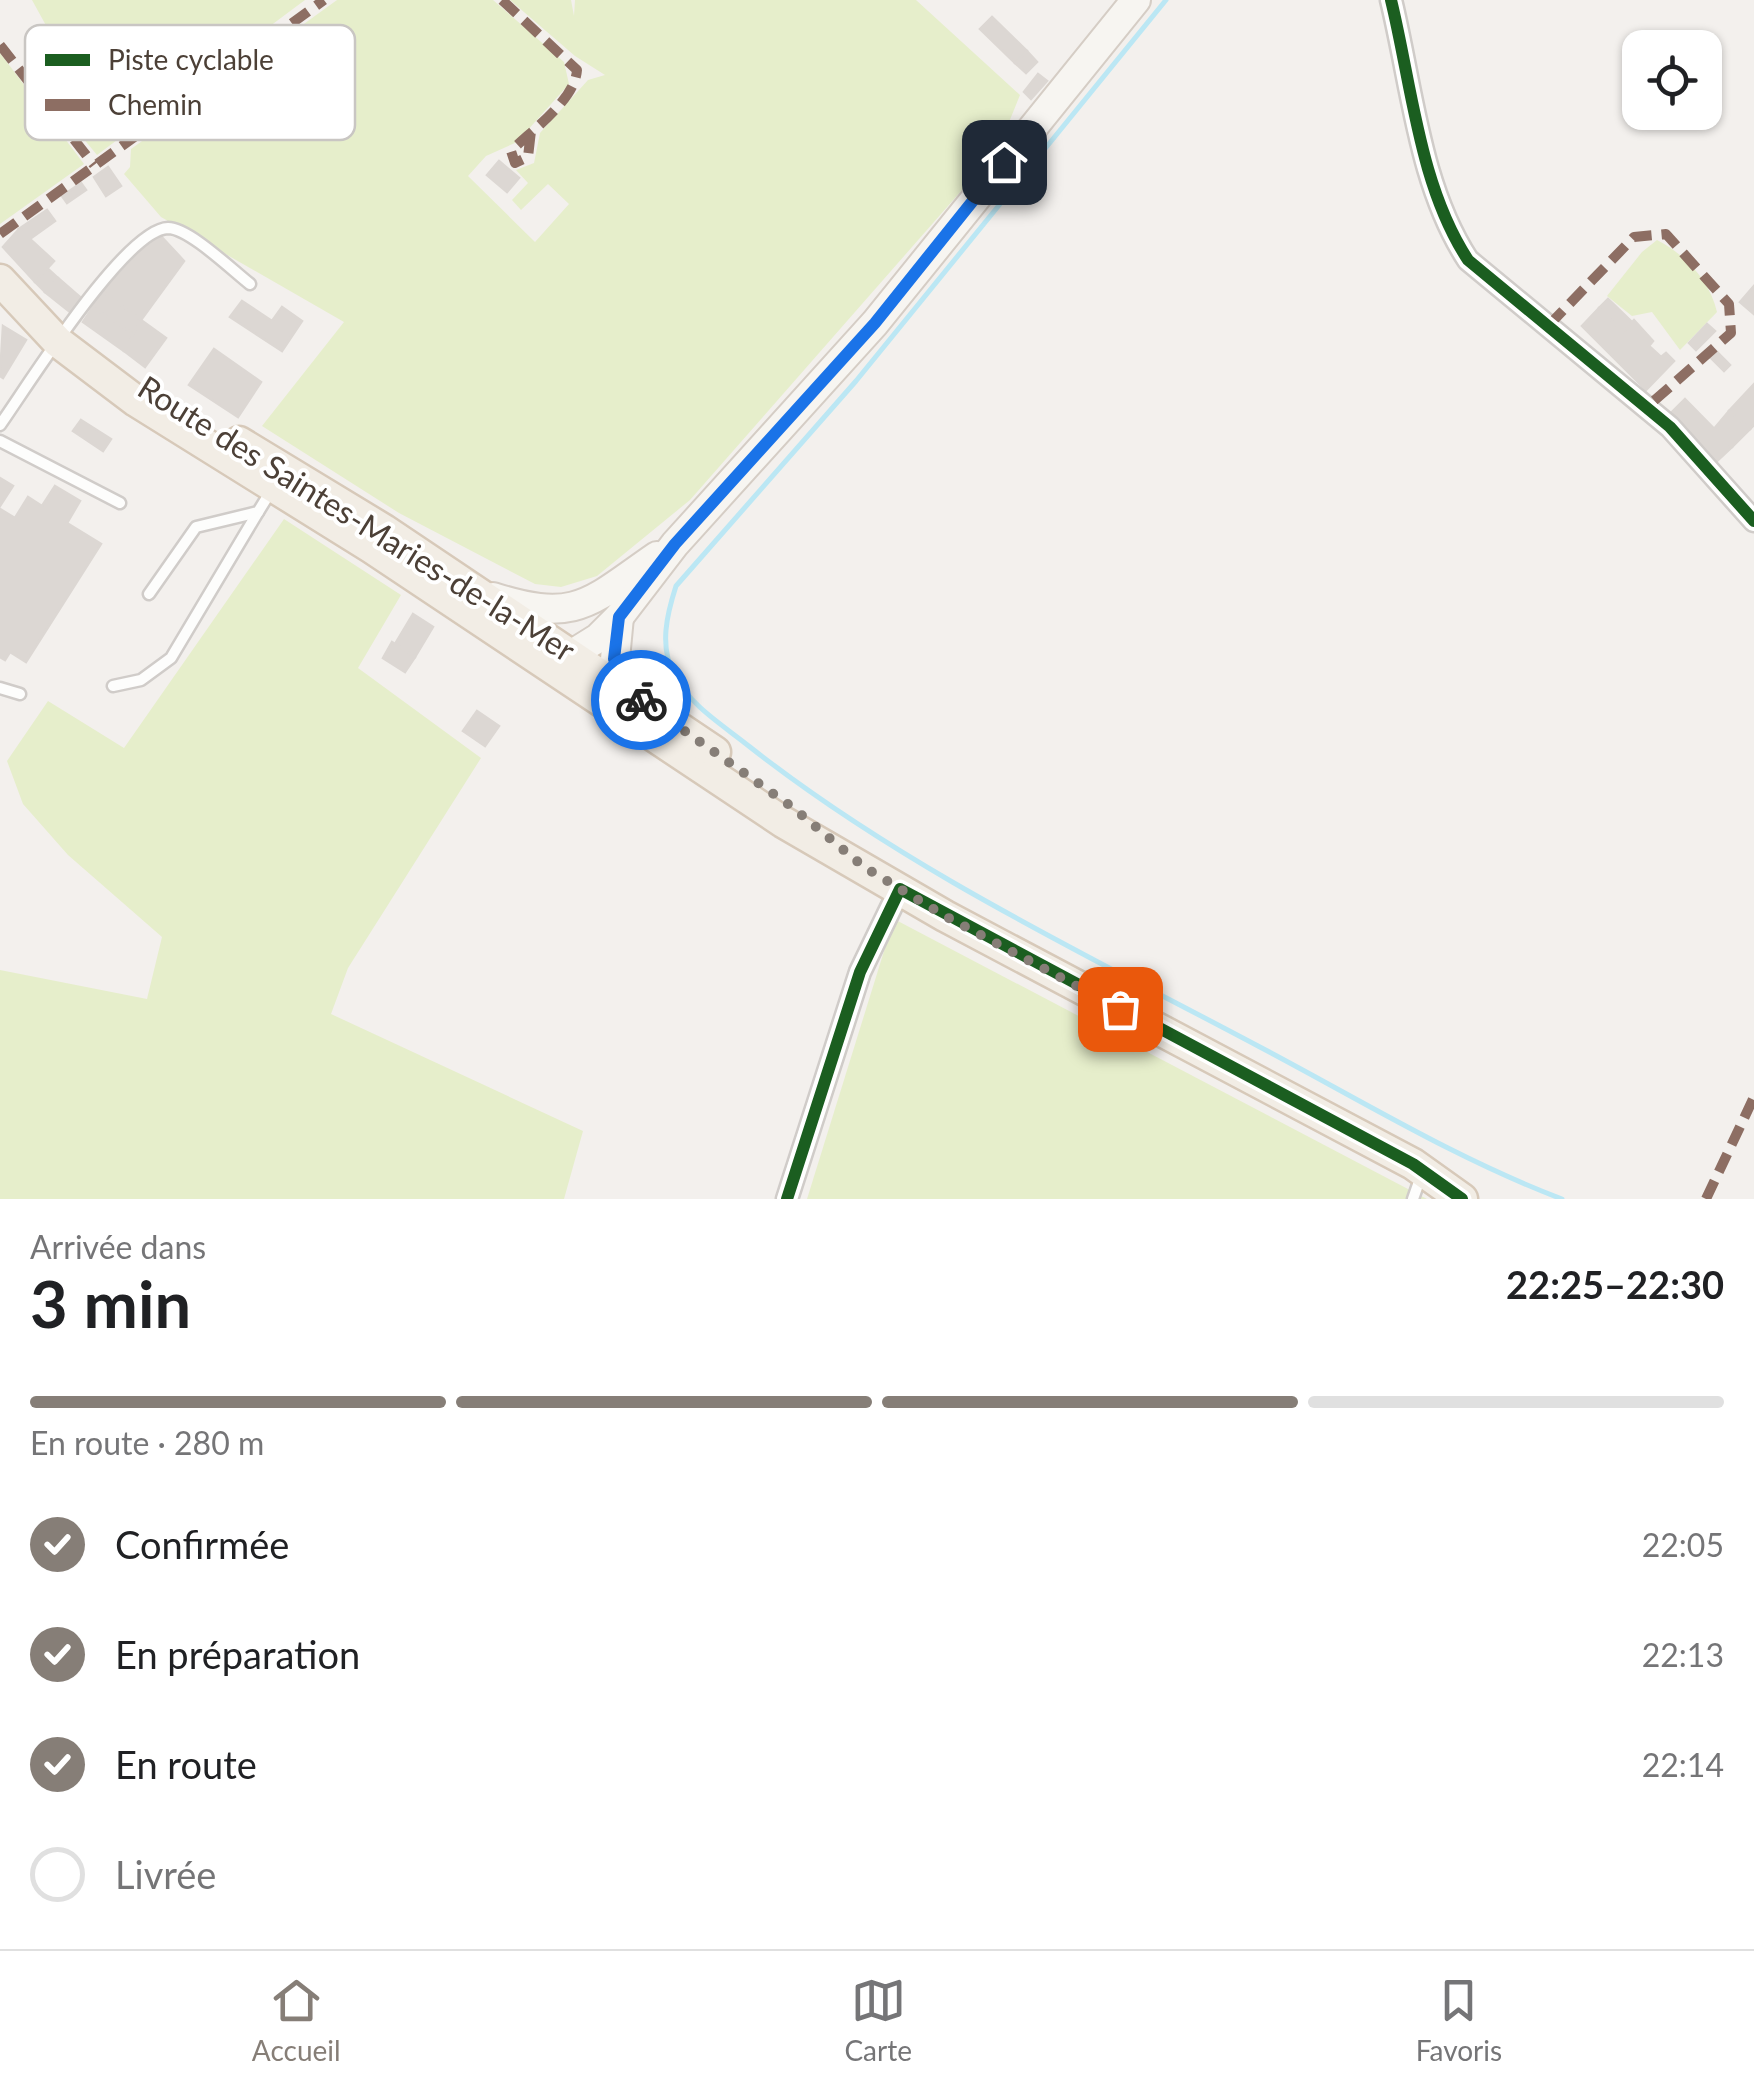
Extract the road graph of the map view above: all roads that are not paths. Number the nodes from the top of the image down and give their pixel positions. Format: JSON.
{"nodes":[{"id":1,"x":1136,"y":0,"type":"edge"},
{"id":2,"x":1391,"y":0,"type":"edge"},
{"id":3,"x":0,"y":268,"type":"edge"},
{"id":4,"x":0,"y":280,"type":"edge"},
{"id":5,"x":250,"y":284,"type":"dead end"},
{"id":6,"x":63,"y":335,"type":"junction"},
{"id":7,"x":0,"y":425,"type":"edge"},
{"id":8,"x":0,"y":441,"type":"edge"},
{"id":9,"x":272,"y":489,"type":"junction"},
{"id":10,"x":120,"y":502,"type":"dead end"},
{"id":11,"x":1754,"y":521,"type":"edge"},
{"id":12,"x":675,"y":544,"type":"junction"},
{"id":13,"x":149,"y":594,"type":"dead end"},
{"id":14,"x":476,"y":603,"type":"junction"},
{"id":15,"x":584,"y":606,"type":"junction"},
{"id":16,"x":619,"y":617,"type":"junction"},
{"id":17,"x":562,"y":656,"type":"junction"},
{"id":18,"x":113,"y":686,"type":"dead end"},
{"id":19,"x":0,"y":688,"type":"edge"},
{"id":20,"x":20,"y":694,"type":"dead end"},
{"id":21,"x":639,"y":698,"type":"junction"},
{"id":22,"x":864,"y":867,"type":"junction"},
{"id":23,"x":900,"y":889,"type":"junction"},
{"id":24,"x":1423,"y":1182,"type":"edge"},
{"id":25,"x":788,"y":1199,"type":"edge"},
{"id":26,"x":1462,"y":1199,"type":"edge"},
{"id":27,"x":1480,"y":1199,"type":"edge"}],
"edges":[{"from":1,"to":12,"type":"main road"},
{"from":2,"to":11,"type":"street"},
{"from":3,"to":6,"type":"main road","name":"Route des Saintes-Maries-de-la-Mer"},
{"from":4,"to":6,"type":"main road","name":"Route des Saintes-Maries-de-la-Mer"},
{"from":5,"to":6,"type":"lane"},
{"from":6,"to":7,"type":"lane"},
{"from":6,"to":9,"type":"main road","name":"Route des Saintes-Maries-de-la-Mer"},
{"from":8,"to":10,"type":"lane"},
{"from":9,"to":13,"type":"lane"},
{"from":9,"to":14,"type":"main road","name":"Route des Saintes-Maries-de-la-Mer"},
{"from":9,"to":18,"type":"lane"},
{"from":12,"to":15,"type":"main road"},
{"from":12,"to":16,"type":"main road"},
{"from":14,"to":15,"type":"main road"},
{"from":14,"to":17,"type":"main road","name":"Route des Saintes-Maries-de-la-Mer"},
{"from":15,"to":17,"type":"main road"},
{"from":16,"to":17,"type":"main road"},
{"from":16,"to":21,"type":"main road"},
{"from":17,"to":21,"type":"main road","name":"Route des Saintes-Maries-de-la-Mer"},
{"from":17,"to":22,"type":"main road","name":"Route des Saintes-Maries-de-la-Mer"},
{"from":19,"to":20,"type":"lane"},
{"from":21,"to":22,"type":"main road","name":"Route des Saintes-Maries-de-la-Mer"},
{"from":22,"to":23,"type":"main road","name":"Route des Saintes-Maries-de-la-Mer"},
{"from":23,"to":24,"type":"main road","name":"Route des Saintes-Maries-de-la-Mer"},
{"from":23,"to":25,"type":"street"},
{"from":24,"to":26,"type":"main road","name":"Route des Saintes-Maries-de-la-Mer"},
{"from":24,"to":27,"type":"main road","name":"Route des Saintes-Maries-de-la-Mer"}]}
